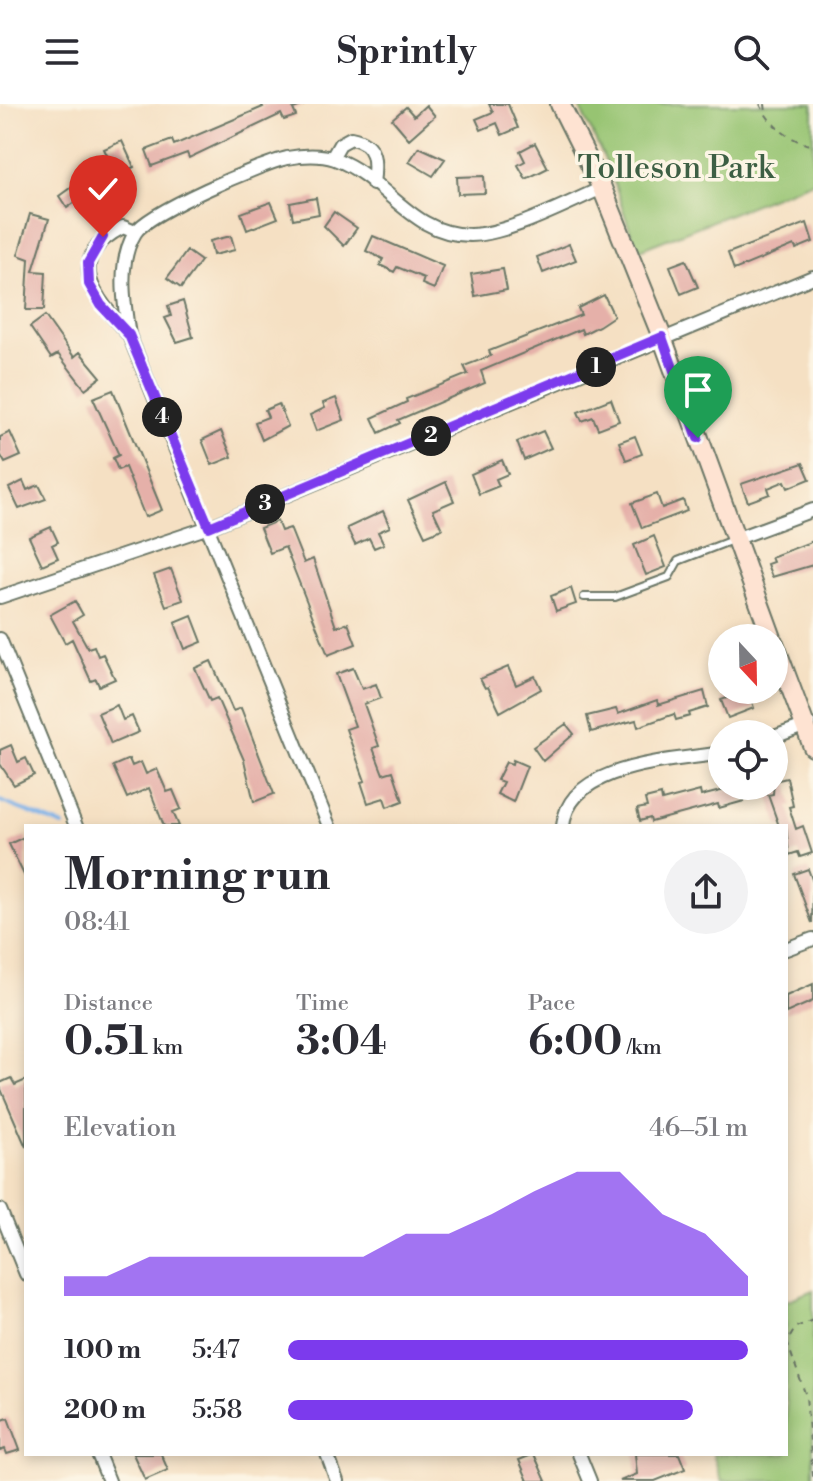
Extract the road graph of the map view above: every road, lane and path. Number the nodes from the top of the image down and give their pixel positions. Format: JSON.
{"nodes":[{"id":1,"x":560,"y":104,"type":"edge"},
{"id":2,"x":762,"y":104,"type":"edge"},
{"id":3,"x":813,"y":146,"type":"edge"},
{"id":4,"x":332,"y":158,"type":"junction"},
{"id":5,"x":373,"y":184,"type":"junction"},
{"id":6,"x":602,"y":188,"type":"junction"},
{"id":7,"x":135,"y":232,"type":"junction"},
{"id":8,"x":813,"y":277,"type":"edge"},
{"id":9,"x":129,"y":335,"type":"junction"},
{"id":10,"x":662,"y":337,"type":"junction"},
{"id":11,"x":813,"y":510,"type":"edge"},
{"id":12,"x":209,"y":527,"type":"junction"},
{"id":13,"x":735,"y":539,"type":"junction"},
{"id":14,"x":0,"y":597,"type":"edge"},
{"id":15,"x":584,"y":597,"type":"dead end"},
{"id":16,"x":767,"y":624,"type":"edge"},
{"id":17,"x":0,"y":639,"type":"edge"},
{"id":18,"x":788,"y":676,"type":"edge"},
{"id":19,"x":809,"y":724,"type":"edge"},
{"id":20,"x":788,"y":732,"type":"edge"},
{"id":21,"x":813,"y":747,"type":"edge"},
{"id":22,"x":708,"y":755,"type":"edge"},
{"id":23,"x":75,"y":824,"type":"edge"},
{"id":24,"x":328,"y":824,"type":"edge"},
{"id":25,"x":563,"y":824,"type":"edge"},
{"id":26,"x":813,"y":939,"type":"edge"},
{"id":27,"x":788,"y":948,"type":"edge"},
{"id":28,"x":0,"y":1210,"type":"edge"},
{"id":29,"x":24,"y":1269,"type":"edge"},
{"id":30,"x":813,"y":1320,"type":"edge"},
{"id":31,"x":788,"y":1340,"type":"edge"},
{"id":32,"x":788,"y":1345,"type":"edge"},
{"id":33,"x":99,"y":1456,"type":"edge"},
{"id":34,"x":328,"y":1456,"type":"edge"},
{"id":35,"x":580,"y":1456,"type":"edge"},
{"id":36,"x":813,"y":1477,"type":"edge"},
{"id":37,"x":109,"y":1481,"type":"edge"},
{"id":38,"x":337,"y":1481,"type":"edge"},
{"id":39,"x":590,"y":1481,"type":"edge"}],
"edges":[{"from":1,"to":6,"type":"street"},
{"from":2,"to":3,"type":"path"},
{"from":4,"to":5,"type":"street"},
{"from":4,"to":5,"type":"street"},
{"from":4,"to":7,"type":"street"},
{"from":5,"to":6,"type":"street"},
{"from":6,"to":10,"type":"street"},
{"from":7,"to":9,"type":"street"},
{"from":7,"to":9,"type":"street"},
{"from":8,"to":10,"type":"street"},
{"from":9,"to":12,"type":"street"},
{"from":10,"to":12,"type":"street"},
{"from":10,"to":13,"type":"street"},
{"from":11,"to":13,"type":"street"},
{"from":12,"to":14,"type":"street"},
{"from":12,"to":24,"type":"street"},
{"from":13,"to":15,"type":"lane"},
{"from":13,"to":16,"type":"street"},
{"from":17,"to":23,"type":"street"},
{"from":18,"to":19,"type":"street"},
{"from":19,"to":20,"type":"street"},
{"from":19,"to":21,"type":"street"},
{"from":22,"to":25,"type":"street"},
{"from":26,"to":27,"type":"street"},
{"from":28,"to":29,"type":"street"},
{"from":30,"to":31,"type":"path"},
{"from":32,"to":36,"type":"path"},
{"from":33,"to":37,"type":"street"},
{"from":34,"to":38,"type":"street"},
{"from":35,"to":39,"type":"street"}]}
